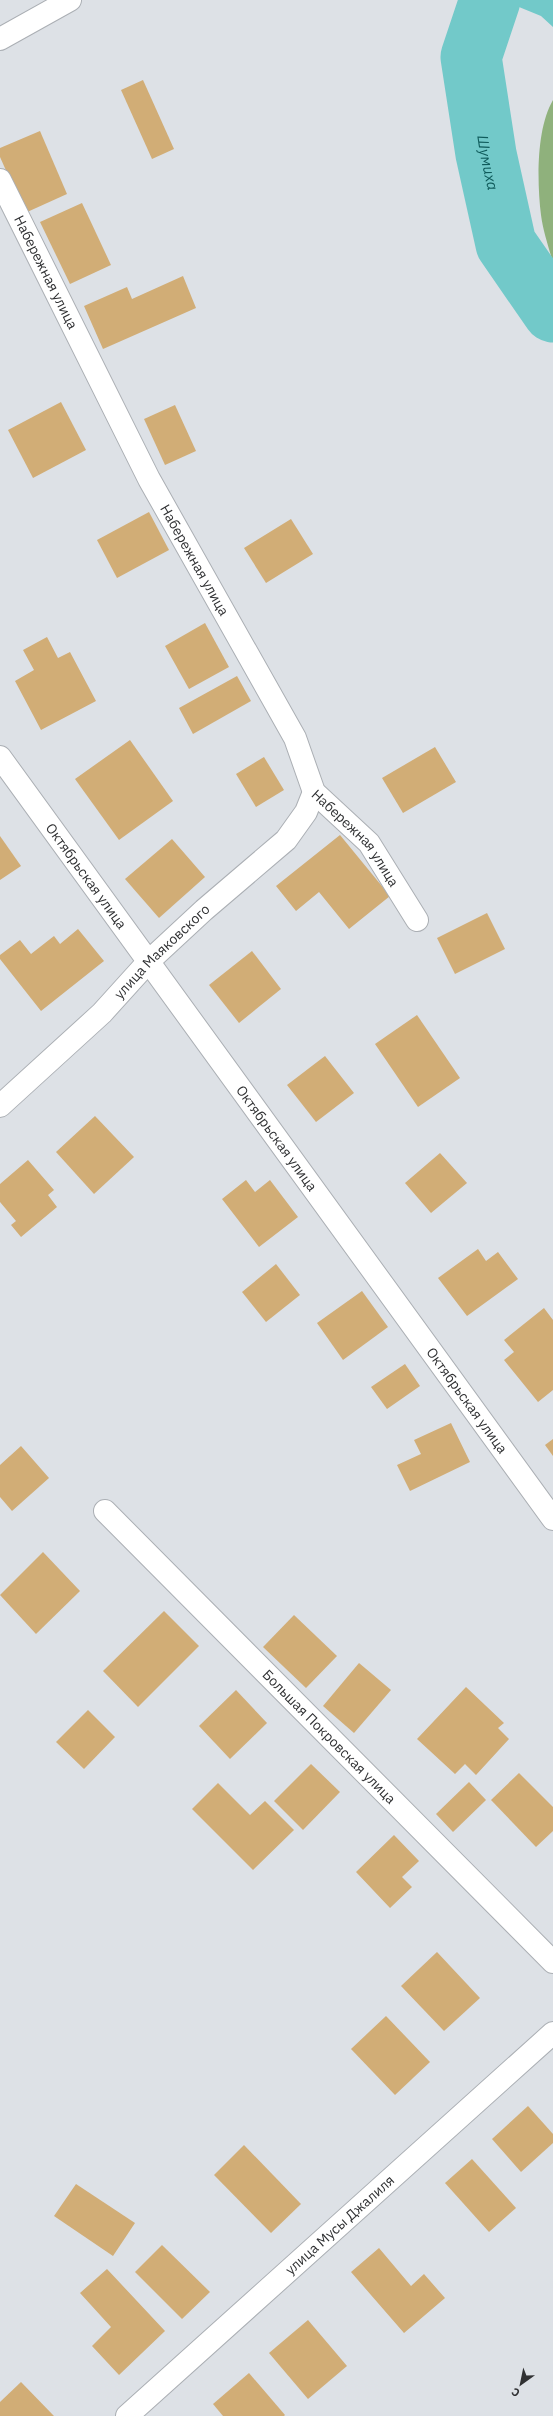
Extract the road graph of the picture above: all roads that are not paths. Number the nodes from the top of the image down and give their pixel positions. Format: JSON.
{"nodes":[{"id":1,"x":70,"y":0,"type":"edge"},
{"id":2,"x":0,"y":39,"type":"edge"},
{"id":3,"x":0,"y":180,"type":"edge"},
{"id":4,"x":0,"y":757,"type":"edge"},
{"id":5,"x":314,"y":792,"type":"junction"},
{"id":6,"x":417,"y":920,"type":"dead end"},
{"id":7,"x":149,"y":961,"type":"junction"},
{"id":8,"x":0,"y":1106,"type":"edge"},
{"id":9,"x":105,"y":1511,"type":"dead end"},
{"id":10,"x":553,"y":1520,"type":"edge"},
{"id":11,"x":553,"y":1962,"type":"edge"},
{"id":12,"x":553,"y":2033,"type":"edge"},
{"id":13,"x":127,"y":2416,"type":"edge"}],
"edges":[{"from":1,"to":2,"type":"street"},
{"from":3,"to":5,"type":"street","name":"Набережная улица"},
{"from":4,"to":7,"type":"street","name":"Октябрьская улица"},
{"from":5,"to":6,"type":"street","name":"Набережная улица"},
{"from":5,"to":7,"type":"street","name":"улица Маяковского"},
{"from":7,"to":8,"type":"street","name":"улица Маяковского"},
{"from":7,"to":10,"type":"street","name":"Октябрьская улица"},
{"from":9,"to":11,"type":"street","name":"Большая Покровская улица"},
{"from":12,"to":13,"type":"street","name":"улица Мусы Джалиля"}]}
